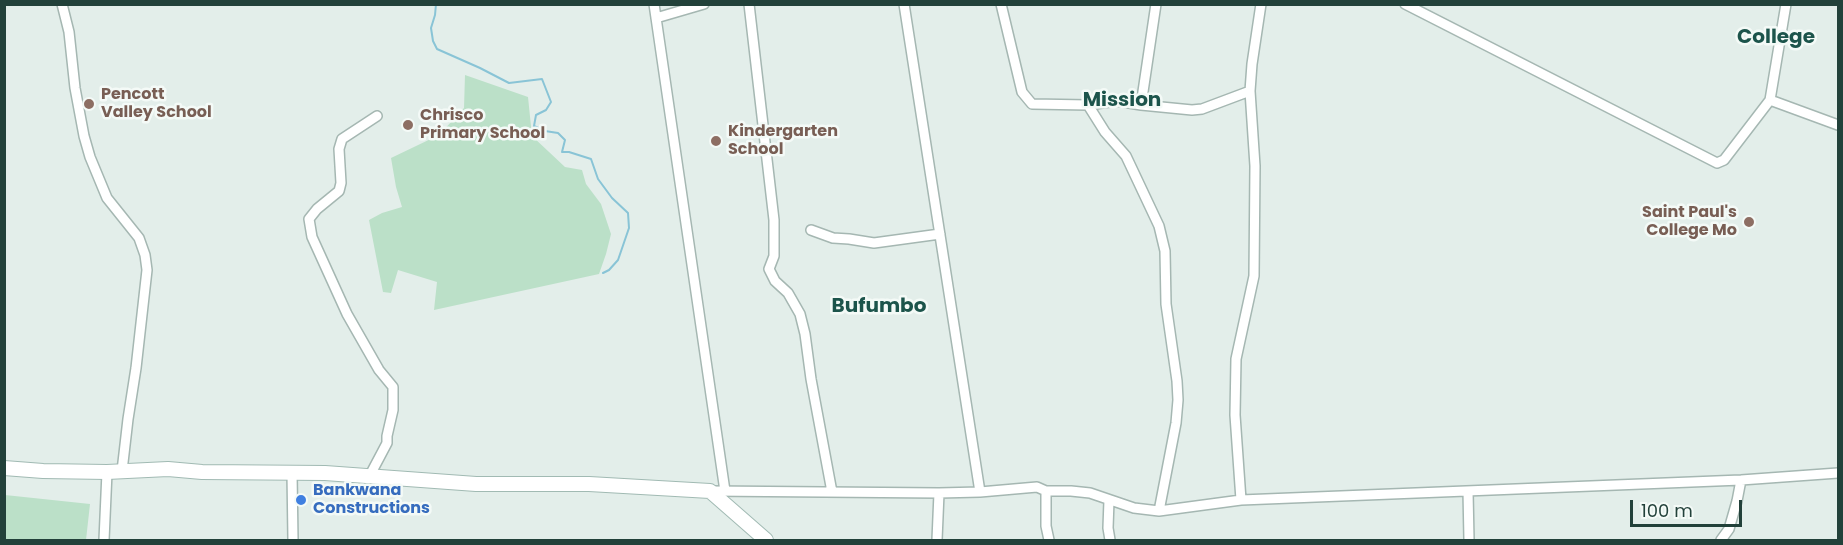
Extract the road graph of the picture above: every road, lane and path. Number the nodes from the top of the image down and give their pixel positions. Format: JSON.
{"nodes":[{"id":1,"x":62,"y":4,"type":"edge"},
{"id":2,"x":654,"y":4,"type":"edge"},
{"id":3,"x":704,"y":4,"type":"edge"},
{"id":4,"x":749,"y":4,"type":"edge"},
{"id":5,"x":904,"y":4,"type":"edge"},
{"id":6,"x":1001,"y":4,"type":"edge"},
{"id":7,"x":1156,"y":4,"type":"edge"},
{"id":8,"x":1261,"y":4,"type":"edge"},
{"id":9,"x":1405,"y":4,"type":"edge"},
{"id":10,"x":1786,"y":4,"type":"edge"},
{"id":11,"x":656,"y":18,"type":"junction"},
{"id":12,"x":1250,"y":91,"type":"junction"},
{"id":13,"x":1770,"y":100,"type":"junction"},
{"id":14,"x":1088,"y":105,"type":"junction"},
{"id":15,"x":1141,"y":105,"type":"junction"},
{"id":16,"x":376,"y":116,"type":"dead end"},
{"id":17,"x":1839,"y":124,"type":"edge"},
{"id":18,"x":811,"y":230,"type":"dead end"},
{"id":19,"x":940,"y":234,"type":"junction"},
{"id":20,"x":4,"y":468,"type":"edge"},
{"id":21,"x":122,"y":471,"type":"junction"},
{"id":22,"x":107,"y":472,"type":"junction"},
{"id":23,"x":292,"y":473,"type":"junction"},
{"id":24,"x":1839,"y":473,"type":"edge"},
{"id":25,"x":369,"y":477,"type":"junction"},
{"id":26,"x":1741,"y":480,"type":"junction"},
{"id":27,"x":710,"y":491,"type":"junction"},
{"id":28,"x":725,"y":491,"type":"junction"},
{"id":29,"x":1046,"y":491,"type":"junction"},
{"id":30,"x":1468,"y":491,"type":"junction"},
{"id":31,"x":832,"y":492,"type":"junction"},
{"id":32,"x":980,"y":492,"type":"junction"},
{"id":33,"x":939,"y":493,"type":"junction"},
{"id":34,"x":1109,"y":500,"type":"junction"},
{"id":35,"x":1241,"y":500,"type":"junction"},
{"id":36,"x":1159,"y":511,"type":"junction"},
{"id":37,"x":104,"y":540,"type":"edge"},
{"id":38,"x":293,"y":540,"type":"edge"},
{"id":39,"x":766,"y":540,"type":"edge"},
{"id":40,"x":937,"y":540,"type":"edge"},
{"id":41,"x":1049,"y":540,"type":"edge"},
{"id":42,"x":1110,"y":540,"type":"edge"},
{"id":43,"x":1469,"y":540,"type":"edge"},
{"id":44,"x":1721,"y":540,"type":"edge"}],
"edges":[{"from":1,"to":21,"type":"street"},
{"from":2,"to":11,"type":"street"},
{"from":3,"to":11,"type":"street"},
{"from":4,"to":31,"type":"street"},
{"from":5,"to":19,"type":"street"},
{"from":6,"to":14,"type":"street"},
{"from":7,"to":15,"type":"street"},
{"from":8,"to":12,"type":"street"},
{"from":9,"to":13,"type":"street"},
{"from":10,"to":13,"type":"street"},
{"from":11,"to":28,"type":"street"},
{"from":12,"to":15,"type":"street"},
{"from":12,"to":35,"type":"street"},
{"from":13,"to":17,"type":"street"},
{"from":14,"to":15,"type":"street"},
{"from":14,"to":36,"type":"street"},
{"from":16,"to":25,"type":"street"},
{"from":18,"to":19,"type":"street"},
{"from":19,"to":32,"type":"street"},
{"from":20,"to":22,"type":"street"},
{"from":21,"to":22,"type":"street"},
{"from":21,"to":23,"type":"street"},
{"from":22,"to":37,"type":"street"},
{"from":23,"to":25,"type":"street"},
{"from":23,"to":38,"type":"street"},
{"from":24,"to":26,"type":"street"},
{"from":25,"to":27,"type":"street"},
{"from":26,"to":30,"type":"street"},
{"from":26,"to":44,"type":"street"},
{"from":27,"to":28,"type":"street"},
{"from":27,"to":39,"type":"street"},
{"from":28,"to":31,"type":"street"},
{"from":29,"to":32,"type":"street"},
{"from":29,"to":34,"type":"street"},
{"from":29,"to":41,"type":"street"},
{"from":30,"to":35,"type":"street"},
{"from":30,"to":43,"type":"street"},
{"from":31,"to":33,"type":"street"},
{"from":32,"to":33,"type":"street"},
{"from":33,"to":40,"type":"street"},
{"from":34,"to":36,"type":"street"},
{"from":34,"to":42,"type":"street"},
{"from":35,"to":36,"type":"street"}]}
